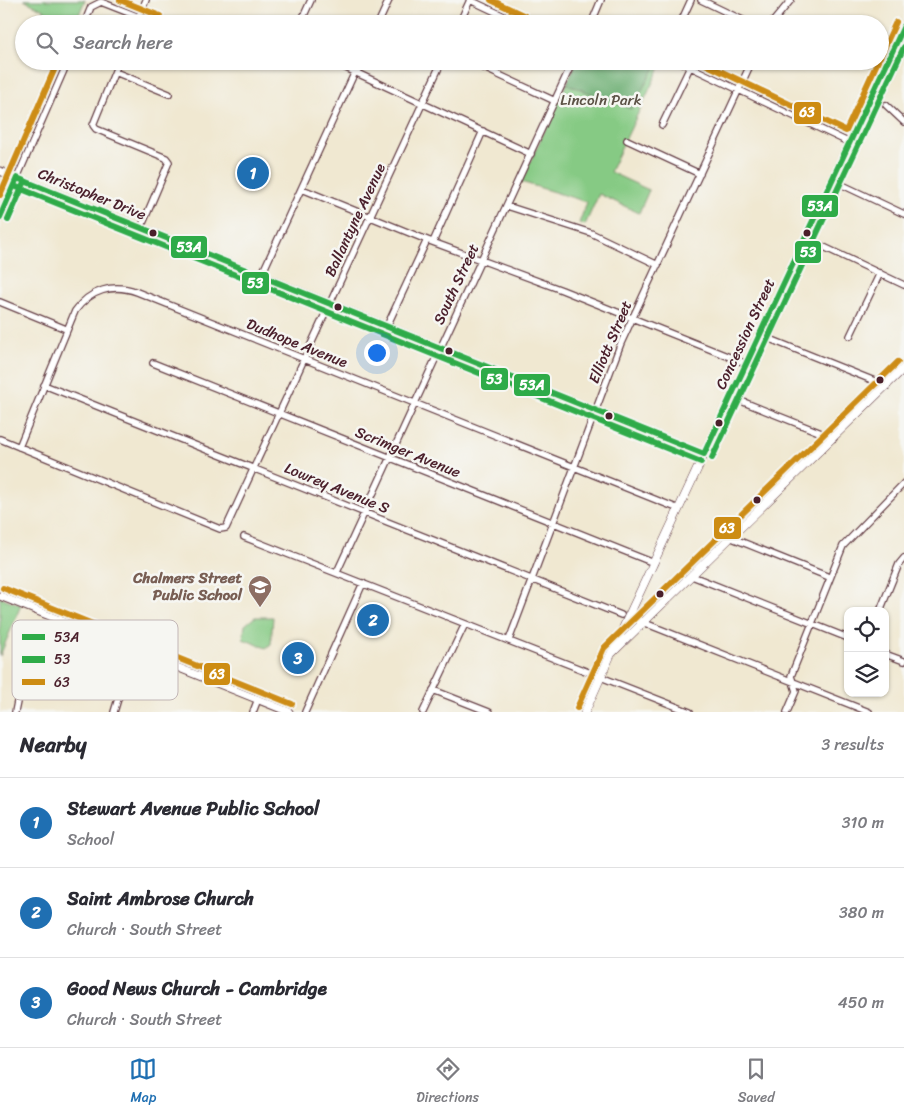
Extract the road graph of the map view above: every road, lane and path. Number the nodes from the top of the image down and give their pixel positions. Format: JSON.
{"nodes":[{"id":1,"x":146,"y":0,"type":"edge"},
{"id":2,"x":311,"y":0,"type":"edge"},
{"id":3,"x":388,"y":0,"type":"edge"},
{"id":4,"x":470,"y":0,"type":"edge"},
{"id":5,"x":602,"y":0,"type":"edge"},
{"id":6,"x":691,"y":0,"type":"edge"},
{"id":7,"x":701,"y":0,"type":"edge"},
{"id":8,"x":791,"y":0,"type":"edge"},
{"id":9,"x":88,"y":15,"type":"edge"},
{"id":10,"x":134,"y":15,"type":"edge"},
{"id":11,"x":140,"y":15,"type":"edge"},
{"id":12,"x":304,"y":15,"type":"edge"},
{"id":13,"x":382,"y":15,"type":"edge"},
{"id":14,"x":463,"y":15,"type":"edge"},
{"id":15,"x":501,"y":15,"type":"edge"},
{"id":16,"x":596,"y":15,"type":"edge"},
{"id":17,"x":684,"y":15,"type":"edge"},
{"id":18,"x":733,"y":15,"type":"edge"},
{"id":19,"x":778,"y":15,"type":"edge"},
{"id":20,"x":904,"y":28,"type":"edge"},
{"id":21,"x":889,"y":60,"type":"edge"},
{"id":22,"x":64,"y":70,"type":"edge"},
{"id":23,"x":351,"y":70,"type":"edge"},
{"id":24,"x":438,"y":70,"type":"edge"},
{"id":25,"x":488,"y":70,"type":"edge"},
{"id":26,"x":569,"y":70,"type":"edge"},
{"id":27,"x":689,"y":70,"type":"edge"},
{"id":28,"x":696,"y":70,"type":"edge"},
{"id":29,"x":748,"y":70,"type":"edge"},
{"id":30,"x":884,"y":70,"type":"edge"},
{"id":31,"x":114,"y":72,"type":"joint"},
{"id":32,"x":355,"y":72,"type":"junction"},
{"id":33,"x":739,"y":90,"type":"junction"},
{"id":34,"x":169,"y":94,"type":"dead end"},
{"id":35,"x":555,"y":101,"type":"junction"},
{"id":36,"x":422,"y":103,"type":"junction"},
{"id":37,"x":886,"y":105,"type":"dead end"},
{"id":38,"x":904,"y":122,"type":"edge"},
{"id":39,"x":662,"y":125,"type":"dead end"},
{"id":40,"x":483,"y":131,"type":"junction"},
{"id":41,"x":627,"y":140,"type":"dead end"},
{"id":42,"x":850,"y":143,"type":"junction"},
{"id":43,"x":531,"y":154,"type":"junction"},
{"id":44,"x":0,"y":171,"type":"edge"},
{"id":45,"x":700,"y":174,"type":"junction"},
{"id":46,"x":17,"y":178,"type":"junction"},
{"id":47,"x":832,"y":180,"type":"junction"},
{"id":48,"x":302,"y":188,"type":"junction"},
{"id":49,"x":507,"y":206,"type":"junction"},
{"id":50,"x":904,"y":214,"type":"edge"},
{"id":51,"x":0,"y":216,"type":"edge"},
{"id":52,"x":370,"y":216,"type":"junction"},
{"id":53,"x":142,"y":228,"type":"junction"},
{"id":54,"x":805,"y":238,"type":"junction"},
{"id":55,"x":430,"y":241,"type":"junction"},
{"id":56,"x":482,"y":260,"type":"junction"},
{"id":57,"x":658,"y":265,"type":"junction"},
{"id":58,"x":880,"y":274,"type":"junction"},
{"id":59,"x":261,"y":276,"type":"junction"},
{"id":60,"x":904,"y":285,"type":"edge"},
{"id":61,"x":0,"y":302,"type":"edge"},
{"id":62,"x":330,"y":304,"type":"junction"},
{"id":63,"x":632,"y":318,"type":"junction"},
{"id":64,"x":387,"y":326,"type":"junction"},
{"id":65,"x":66,"y":329,"type":"junction"},
{"id":66,"x":760,"y":335,"type":"junction"},
{"id":67,"x":850,"y":336,"type":"dead end"},
{"id":68,"x":440,"y":348,"type":"junction"},
{"id":69,"x":304,"y":359,"type":"junction"},
{"id":70,"x":153,"y":363,"type":"dead end"},
{"id":71,"x":747,"y":364,"type":"junction"},
{"id":72,"x":904,"y":368,"type":"edge"},
{"id":73,"x":44,"y":384,"type":"junction"},
{"id":74,"x":887,"y":386,"type":"junction"},
{"id":75,"x":731,"y":397,"type":"junction"},
{"id":76,"x":414,"y":403,"type":"junction"},
{"id":77,"x":596,"y":410,"type":"junction"},
{"id":78,"x":280,"y":414,"type":"junction"},
{"id":79,"x":834,"y":438,"type":"junction"},
{"id":80,"x":0,"y":439,"type":"edge"},
{"id":81,"x":19,"y":447,"type":"junction"},
{"id":82,"x":704,"y":454,"type":"junction"},
{"id":83,"x":389,"y":458,"type":"junction"},
{"id":84,"x":574,"y":467,"type":"junction"},
{"id":85,"x":254,"y":468,"type":"junction"},
{"id":86,"x":904,"y":482,"type":"edge"},
{"id":87,"x":679,"y":509,"type":"junction"},
{"id":88,"x":364,"y":512,"type":"junction"},
{"id":89,"x":554,"y":523,"type":"junction"},
{"id":90,"x":244,"y":537,"type":"dead end"},
{"id":91,"x":732,"y":538,"type":"junction"},
{"id":92,"x":904,"y":558,"type":"edge"},
{"id":93,"x":654,"y":563,"type":"junction"},
{"id":94,"x":337,"y":572,"type":"junction"},
{"id":95,"x":692,"y":576,"type":"junction"},
{"id":96,"x":830,"y":577,"type":"junction"},
{"id":97,"x":533,"y":580,"type":"junction"},
{"id":98,"x":362,"y":583,"type":"junction"},
{"id":99,"x":0,"y":596,"type":"edge"},
{"id":100,"x":882,"y":607,"type":"edge"},
{"id":101,"x":632,"y":610,"type":"junction"},
{"id":102,"x":621,"y":615,"type":"dead end"},
{"id":103,"x":59,"y":620,"type":"edge"},
{"id":104,"x":645,"y":621,"type":"junction"},
{"id":105,"x":465,"y":624,"type":"junction"},
{"id":106,"x":812,"y":624,"type":"junction"},
{"id":107,"x":844,"y":636,"type":"edge"},
{"id":108,"x":509,"y":640,"type":"junction"},
{"id":109,"x":611,"y":654,"type":"junction"},
{"id":110,"x":889,"y":655,"type":"edge"},
{"id":111,"x":904,"y":661,"type":"edge"},
{"id":112,"x":178,"y":668,"type":"edge"},
{"id":113,"x":601,"y":677,"type":"junction"},
{"id":114,"x":793,"y":682,"type":"junction"},
{"id":115,"x":433,"y":690,"type":"junction"},
{"id":116,"x":118,"y":700,"type":"edge"},
{"id":117,"x":258,"y":700,"type":"junction"},
{"id":118,"x":114,"y":712,"type":"edge"},
{"id":119,"x":254,"y":712,"type":"edge"},
{"id":120,"x":290,"y":712,"type":"edge"},
{"id":121,"x":305,"y":712,"type":"edge"},
{"id":122,"x":423,"y":712,"type":"edge"},
{"id":123,"x":489,"y":712,"type":"edge"},
{"id":124,"x":585,"y":712,"type":"edge"},
{"id":125,"x":690,"y":712,"type":"edge"},
{"id":126,"x":788,"y":712,"type":"edge"},
{"id":127,"x":870,"y":712,"type":"edge"}],
"edges":[{"from":1,"to":11,"type":"street"},
{"from":2,"to":12,"type":"street"},
{"from":3,"to":13,"type":"street"},
{"from":4,"to":14,"type":"street"},
{"from":4,"to":15,"type":"street"},
{"from":5,"to":16,"type":"street"},
{"from":6,"to":17,"type":"street"},
{"from":7,"to":18,"type":"street"},
{"from":8,"to":19,"type":"street"},
{"from":9,"to":10,"type":"street"},
{"from":20,"to":21,"type":"main road","name":"Concession Street"},
{"from":22,"to":46,"type":"street"},
{"from":23,"to":32,"type":"street"},
{"from":24,"to":36,"type":"street","name":"Ballantyne Avenue"},
{"from":25,"to":35,"type":"street"},
{"from":26,"to":35,"type":"street","name":"South Street"},
{"from":27,"to":39,"type":"street"},
{"from":28,"to":33,"type":"street"},
{"from":29,"to":33,"type":"street","name":"Elliott Street"},
{"from":30,"to":42,"type":"main road","name":"Concession Street"},
{"from":31,"to":34,"type":"street"},
{"from":31,"to":53,"type":"street"},
{"from":32,"to":36,"type":"street"},
{"from":32,"to":48,"type":"street"},
{"from":33,"to":42,"type":"street"},
{"from":33,"to":45,"type":"street","name":"Elliott Street"},
{"from":35,"to":43,"type":"street","name":"South Street"},
{"from":36,"to":40,"type":"street"},
{"from":36,"to":52,"type":"street","name":"Ballantyne Avenue"},
{"from":37,"to":38,"type":"street"},
{"from":40,"to":43,"type":"street"},
{"from":40,"to":55,"type":"street"},
{"from":41,"to":45,"type":"street"},
{"from":42,"to":47,"type":"main road","name":"Concession Street"},
{"from":43,"to":49,"type":"street","name":"South Street"},
{"from":44,"to":46,"type":"street","name":"Christopher Drive"},
{"from":45,"to":57,"type":"street","name":"Elliott Street"},
{"from":46,"to":51,"type":"street"},
{"from":46,"to":53,"type":"street","name":"Christopher Drive"},
{"from":47,"to":50,"type":"street"},
{"from":47,"to":54,"type":"main road","name":"Concession Street"},
{"from":48,"to":52,"type":"street"},
{"from":48,"to":59,"type":"street"},
{"from":49,"to":56,"type":"street","name":"South Street"},
{"from":49,"to":57,"type":"street"},
{"from":52,"to":55,"type":"street"},
{"from":52,"to":62,"type":"street","name":"Ballantyne Avenue"},
{"from":53,"to":59,"type":"street","name":"Christopher Drive"},
{"from":54,"to":58,"type":"street"},
{"from":54,"to":66,"type":"main road","name":"Concession Street"},
{"from":55,"to":56,"type":"street"},
{"from":55,"to":64,"type":"street"},
{"from":56,"to":63,"type":"street"},
{"from":56,"to":68,"type":"street","name":"South Street"},
{"from":57,"to":63,"type":"street","name":"Elliott Street"},
{"from":58,"to":60,"type":"street"},
{"from":58,"to":67,"type":"street"},
{"from":59,"to":62,"type":"street","name":"Christopher Drive"},
{"from":61,"to":65,"type":"street"},
{"from":62,"to":64,"type":"street","name":"Christopher Drive"},
{"from":62,"to":69,"type":"street","name":"Ballantyne Avenue"},
{"from":63,"to":71,"type":"street"},
{"from":63,"to":77,"type":"street","name":"Elliott Street"},
{"from":64,"to":68,"type":"street","name":"Christopher Drive"},
{"from":65,"to":69,"type":"street","name":"Dudhope Avenue"},
{"from":65,"to":73,"type":"street","name":"Dudhope Avenue"},
{"from":66,"to":71,"type":"main road","name":"Concession Street"},
{"from":66,"to":74,"type":"street"},
{"from":68,"to":76,"type":"street","name":"South Street"},
{"from":68,"to":77,"type":"street","name":"Christopher Drive"},
{"from":69,"to":76,"type":"street","name":"Dudhope Avenue"},
{"from":69,"to":78,"type":"street","name":"Ballantyne Avenue"},
{"from":70,"to":78,"type":"street","name":"Scrimger Avenue"},
{"from":71,"to":75,"type":"main road","name":"Concession Street"},
{"from":72,"to":74,"type":"main road"},
{"from":73,"to":81,"type":"street","name":"Dudhope Avenue"},
{"from":73,"to":85,"type":"street","name":"Lowrey Avenue S"},
{"from":74,"to":79,"type":"main road"},
{"from":75,"to":79,"type":"street"},
{"from":75,"to":82,"type":"main road","name":"Concession Street"},
{"from":76,"to":83,"type":"street","name":"South Street"},
{"from":76,"to":84,"type":"street","name":"Dudhope Avenue"},
{"from":77,"to":82,"type":"street","name":"Christopher Drive"},
{"from":77,"to":84,"type":"street","name":"Elliott Street"},
{"from":78,"to":83,"type":"street","name":"Scrimger Avenue"},
{"from":78,"to":85,"type":"street","name":"Ballantyne Avenue"},
{"from":79,"to":91,"type":"main road"},
{"from":80,"to":81,"type":"street"},
{"from":81,"to":85,"type":"street","name":"Ballantyne Avenue"},
{"from":82,"to":87,"type":"main road","name":"Concession Street"},
{"from":83,"to":88,"type":"street","name":"South Street"},
{"from":83,"to":89,"type":"street","name":"Scrimger Avenue"},
{"from":84,"to":87,"type":"street","name":"Dudhope Avenue"},
{"from":84,"to":89,"type":"street","name":"Elliott Street"},
{"from":85,"to":88,"type":"street","name":"Lowrey Avenue S"},
{"from":86,"to":96,"type":"street"},
{"from":87,"to":93,"type":"main road","name":"Concession Street"},
{"from":88,"to":94,"type":"street","name":"South Street"},
{"from":88,"to":97,"type":"street","name":"Lowrey Avenue S"},
{"from":89,"to":93,"type":"street","name":"Scrimger Avenue"},
{"from":89,"to":97,"type":"street","name":"Elliott Street"},
{"from":90,"to":94,"type":"street"},
{"from":91,"to":95,"type":"main road"},
{"from":91,"to":96,"type":"street"},
{"from":92,"to":100,"type":"street"},
{"from":93,"to":101,"type":"main road","name":"Concession Street"},
{"from":94,"to":98,"type":"street"},
{"from":95,"to":104,"type":"main road"},
{"from":95,"to":106,"type":"street"},
{"from":96,"to":106,"type":"street"},
{"from":97,"to":102,"type":"street","name":"Lowrey Avenue S"},
{"from":97,"to":108,"type":"street","name":"Elliott Street"},
{"from":98,"to":105,"type":"street"},
{"from":98,"to":121,"type":"street"},
{"from":99,"to":103,"type":"street"},
{"from":101,"to":104,"type":"street"},
{"from":101,"to":109,"type":"main road","name":"Concession Street"},
{"from":104,"to":109,"type":"main road"},
{"from":104,"to":114,"type":"street"},
{"from":105,"to":108,"type":"street"},
{"from":105,"to":115,"type":"street"},
{"from":106,"to":107,"type":"street"},
{"from":106,"to":114,"type":"street"},
{"from":108,"to":113,"type":"street"},
{"from":109,"to":113,"type":"main road","name":"Concession Street"},
{"from":110,"to":111,"type":"street"},
{"from":112,"to":117,"type":"street"},
{"from":113,"to":124,"type":"main road","name":"Concession Street"},
{"from":113,"to":125,"type":"street"},
{"from":114,"to":126,"type":"street"},
{"from":114,"to":127,"type":"street"},
{"from":115,"to":122,"type":"street"},
{"from":115,"to":123,"type":"street"},
{"from":116,"to":118,"type":"street"},
{"from":117,"to":119,"type":"street"},
{"from":117,"to":120,"type":"street"}]}
